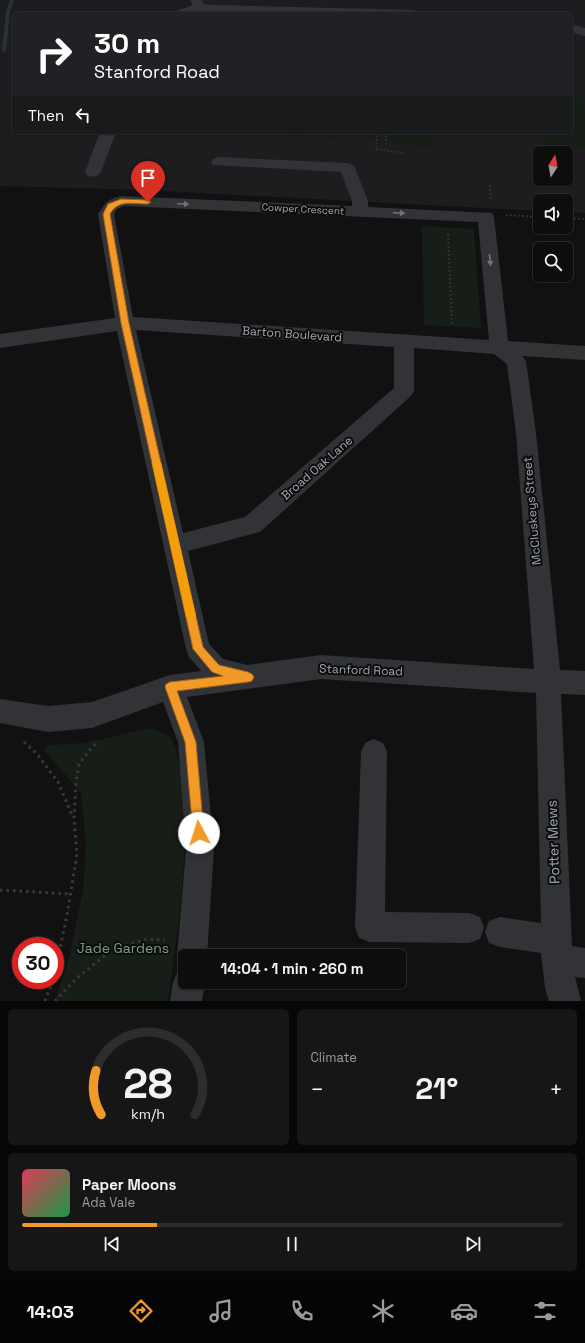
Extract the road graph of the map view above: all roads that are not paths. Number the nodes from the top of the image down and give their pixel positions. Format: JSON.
{"nodes":[{"id":1,"x":198,"y":3,"type":"edge"},
{"id":2,"x":184,"y":12,"type":"edge"},
{"id":3,"x":336,"y":12,"type":"edge"},
{"id":4,"x":573,"y":29,"type":"edge"},
{"id":5,"x":585,"y":32,"type":"edge"},
{"id":6,"x":107,"y":134,"type":"edge"},
{"id":7,"x":219,"y":162,"type":"dead end"},
{"id":8,"x":93,"y":172,"type":"dead end"},
{"id":9,"x":360,"y":212,"type":"junction"},
{"id":10,"x":125,"y":323,"type":"junction"},
{"id":11,"x":0,"y":341,"type":"edge"},
{"id":12,"x":404,"y":341,"type":"junction"},
{"id":13,"x":499,"y":348,"type":"junction"},
{"id":14,"x":585,"y":353,"type":"edge"},
{"id":15,"x":175,"y":545,"type":"junction"},
{"id":16,"x":248,"y":677,"type":"junction"},
{"id":17,"x":548,"y":682,"type":"junction"},
{"id":18,"x":585,"y":683,"type":"edge"},
{"id":19,"x":170,"y":687,"type":"junction"},
{"id":20,"x":0,"y":711,"type":"edge"},
{"id":21,"x":374,"y":752,"type":"dead end"},
{"id":22,"x":469,"y":928,"type":"dead end"},
{"id":23,"x":500,"y":932,"type":"dead end"},
{"id":24,"x":193,"y":949,"type":"edge"},
{"id":25,"x":566,"y":955,"type":"edge"},
{"id":26,"x":188,"y":989,"type":"edge"},
{"id":27,"x":186,"y":1001,"type":"edge"},
{"id":28,"x":565,"y":1001,"type":"edge"}],
"edges":[{"from":1,"to":2,"type":"street"},
{"from":1,"to":3,"type":"street"},
{"from":4,"to":5,"type":"street"},
{"from":6,"to":8,"type":"street"},
{"from":7,"to":9,"type":"street"},
{"from":10,"to":9,"type":"street","name":"Cowper Crescent","one_way":true},
{"from":9,"to":13,"type":"street","name":"Cowper Crescent","one_way":true},
{"from":10,"to":11,"type":"street","name":"Barton Boulevard"},
{"from":10,"to":12,"type":"street","name":"Barton Boulevard"},
{"from":10,"to":15,"type":"street"},
{"from":12,"to":13,"type":"street","name":"Barton Boulevard"},
{"from":12,"to":15,"type":"street","name":"Broad Oak Lane"},
{"from":13,"to":14,"type":"street","name":"Barton Boulevard"},
{"from":13,"to":17,"type":"street","name":"McCluskeys Street"},
{"from":15,"to":16,"type":"street"},
{"from":16,"to":17,"type":"street","name":"Stanford Road"},
{"from":16,"to":19,"type":"street","name":"Stanford Road"},
{"from":17,"to":18,"type":"street","name":"Stanford Road"},
{"from":17,"to":25,"type":"street","name":"Potter Mews"},
{"from":19,"to":20,"type":"street","name":"Stanford Road"},
{"from":19,"to":24,"type":"street"},
{"from":21,"to":22,"type":"street"},
{"from":23,"to":25,"type":"street"},
{"from":25,"to":28,"type":"street","name":"Potter Mews"},
{"from":26,"to":27,"type":"street"}]}
